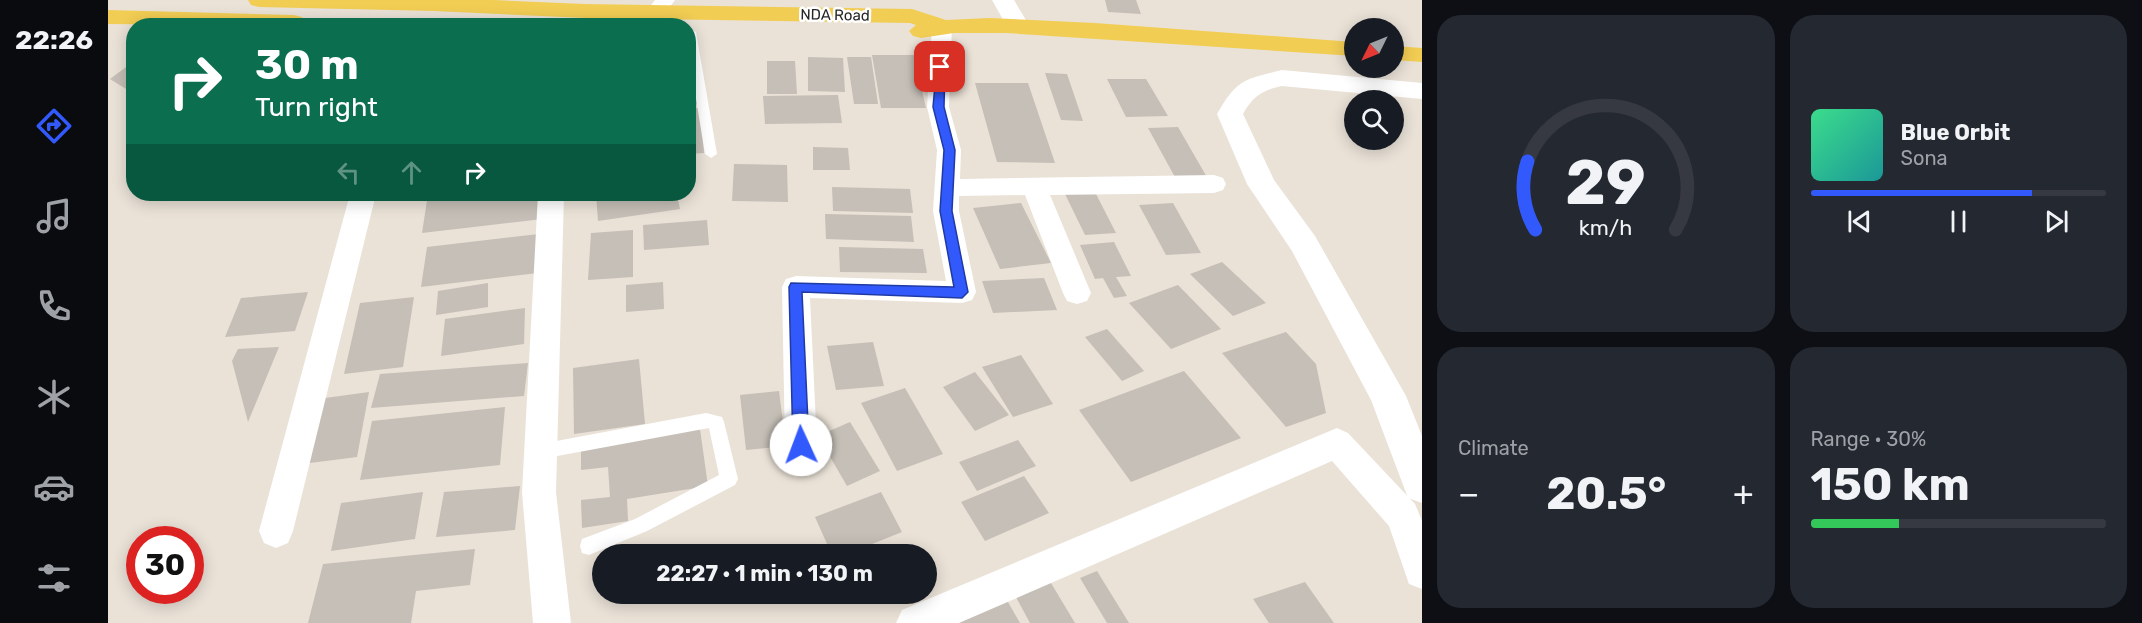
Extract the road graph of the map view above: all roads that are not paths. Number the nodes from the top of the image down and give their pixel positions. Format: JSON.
{"nodes":[{"id":1,"x":259,"y":0,"type":"edge"},
{"id":2,"x":285,"y":0,"type":"edge"},
{"id":3,"x":1003,"y":0,"type":"edge"},
{"id":4,"x":435,"y":2,"type":"edge"},
{"id":5,"x":493,"y":3,"type":"edge"},
{"id":6,"x":660,"y":6,"type":"edge"},
{"id":7,"x":108,"y":16,"type":"edge"},
{"id":8,"x":174,"y":18,"type":"edge"},
{"id":9,"x":942,"y":26,"type":"junction"},
{"id":10,"x":1018,"y":27,"type":"junction"},
{"id":11,"x":696,"y":32,"type":"edge"},
{"id":12,"x":1344,"y":48,"type":"edge"},
{"id":13,"x":1404,"y":54,"type":"edge"},
{"id":14,"x":1422,"y":55,"type":"edge"},
{"id":15,"x":696,"y":67,"type":"edge"},
{"id":16,"x":1422,"y":91,"type":"edge"},
{"id":17,"x":711,"y":154,"type":"dead end"},
{"id":18,"x":1214,"y":184,"type":"dead end"},
{"id":19,"x":1034,"y":187,"type":"junction"},
{"id":20,"x":947,"y":188,"type":"junction"},
{"id":21,"x":361,"y":201,"type":"edge"},
{"id":22,"x":551,"y":201,"type":"edge"},
{"id":23,"x":1077,"y":292,"type":"dead end"},
{"id":24,"x":801,"y":445,"type":"dead end"},
{"id":25,"x":541,"y":451,"type":"junction"},
{"id":26,"x":1422,"y":485,"type":"edge"},
{"id":27,"x":276,"y":531,"type":"dead end"},
{"id":28,"x":590,"y":546,"type":"dead end"},
{"id":29,"x":1422,"y":571,"type":"edge"},
{"id":30,"x":552,"y":623,"type":"edge"},
{"id":31,"x":915,"y":623,"type":"edge"}],
"edges":[{"from":1,"to":2,"type":"main road","name":"NDA Road"},
{"from":2,"to":4,"type":"main road","name":"NDA Road"},
{"from":3,"to":10,"type":"street"},
{"from":4,"to":5,"type":"main road","name":"NDA Road"},
{"from":5,"to":6,"type":"main road","name":"NDA Road"},
{"from":6,"to":9,"type":"main road","name":"NDA Road"},
{"from":7,"to":8,"type":"main road"},
{"from":9,"to":10,"type":"main road","name":"NDA Road"},
{"from":9,"to":11,"type":"main road","name":"NDA Road"},
{"from":9,"to":20,"type":"street"},
{"from":10,"to":12,"type":"main road","name":"NDA Road"},
{"from":13,"to":14,"type":"main road"},
{"from":15,"to":17,"type":"lane"},
{"from":16,"to":26,"type":"street"},
{"from":18,"to":19,"type":"street"},
{"from":19,"to":20,"type":"street"},
{"from":19,"to":23,"type":"street"},
{"from":20,"to":24,"type":"street"},
{"from":21,"to":27,"type":"street"},
{"from":22,"to":25,"type":"street"},
{"from":25,"to":28,"type":"lane"},
{"from":25,"to":30,"type":"street"},
{"from":29,"to":31,"type":"street"}]}
